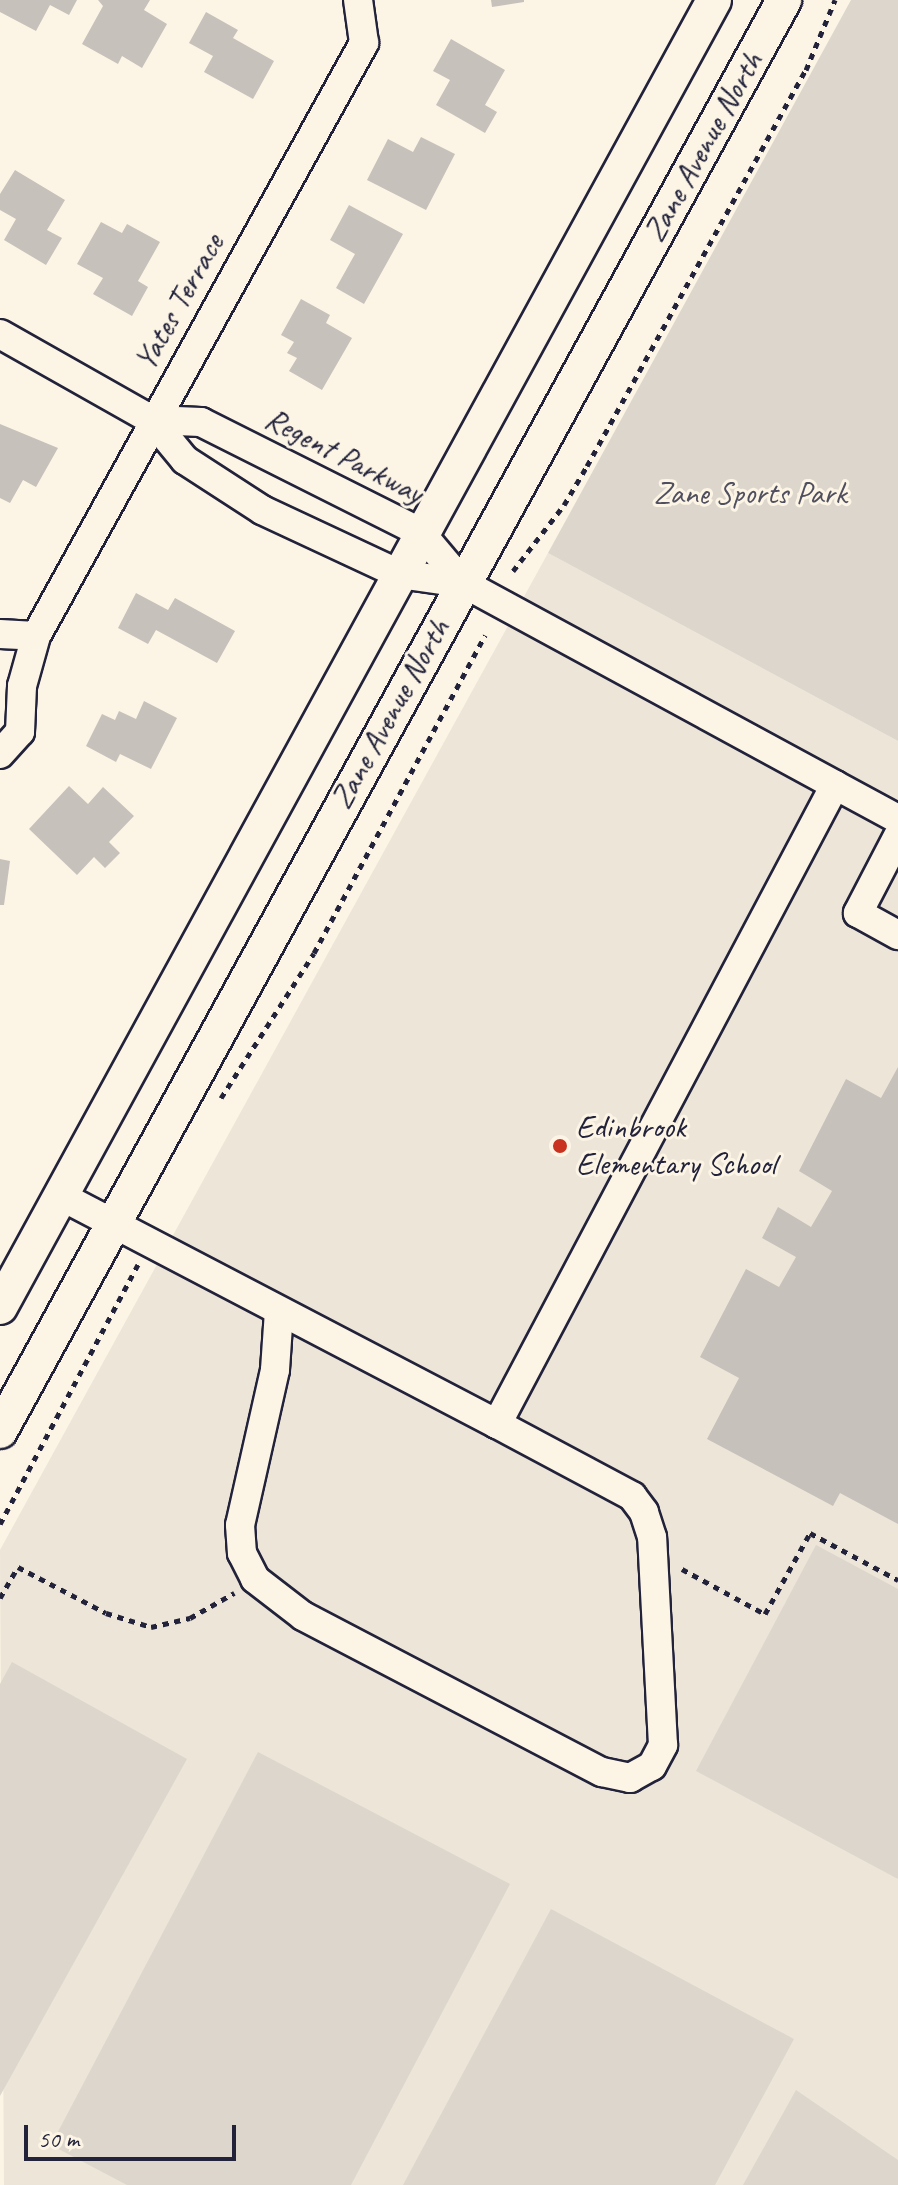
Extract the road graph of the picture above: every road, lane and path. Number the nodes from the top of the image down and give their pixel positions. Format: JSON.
{"nodes":[{"id":1,"x":358,"y":0,"type":"edge"},
{"id":2,"x":714,"y":0,"type":"edge"},
{"id":3,"x":784,"y":0,"type":"edge"},
{"id":4,"x":835,"y":0,"type":"edge"},
{"id":5,"x":0,"y":334,"type":"edge"},
{"id":6,"x":152,"y":420,"type":"junction"},
{"id":7,"x":420,"y":532,"type":"junction"},
{"id":8,"x":513,"y":571,"type":"dead end"},
{"id":9,"x":399,"y":574,"type":"junction"},
{"id":10,"x":463,"y":583,"type":"junction"},
{"id":11,"x":0,"y":634,"type":"edge"},
{"id":12,"x":485,"y":635,"type":"dead end"},
{"id":13,"x":36,"y":636,"type":"junction"},
{"id":14,"x":0,"y":754,"type":"edge"},
{"id":15,"x":835,"y":785,"type":"junction"},
{"id":16,"x":898,"y":819,"type":"edge"},
{"id":17,"x":898,"y":836,"type":"edge"},
{"id":18,"x":898,"y":935,"type":"edge"},
{"id":19,"x":214,"y":1109,"type":"dead end"},
{"id":20,"x":60,"y":1196,"type":"junction"},
{"id":21,"x":113,"y":1224,"type":"junction"},
{"id":22,"x":134,"y":1275,"type":"dead end"},
{"id":23,"x":0,"y":1307,"type":"edge"},
{"id":24,"x":279,"y":1311,"type":"junction"},
{"id":25,"x":497,"y":1424,"type":"junction"},
{"id":26,"x":0,"y":1431,"type":"edge"},
{"id":27,"x":0,"y":1524,"type":"edge"},
{"id":28,"x":651,"y":1533,"type":"junction"},
{"id":29,"x":255,"y":1579,"type":"junction"},
{"id":30,"x":898,"y":1580,"type":"edge"},
{"id":31,"x":0,"y":1598,"type":"edge"}],
"edges":[{"from":1,"to":6,"type":"street","name":"Yates Terrace"},
{"from":2,"to":7,"type":"main road","name":"Zane Avenue North"},
{"from":3,"to":10,"type":"main road","name":"Zane Avenue North"},
{"from":4,"to":8,"type":"path"},
{"from":5,"to":6,"type":"street","name":"Regent Parkway"},
{"from":6,"to":7,"type":"street","name":"Regent Parkway"},
{"from":6,"to":9,"type":"street","name":"Regent Parkway"},
{"from":6,"to":13,"type":"street","name":"Yates Terrace"},
{"from":7,"to":9,"type":"main road","name":"Zane Avenue North"},
{"from":7,"to":10,"type":"street","name":"Regent Parkway"},
{"from":9,"to":10,"type":"street","name":"Regent Parkway"},
{"from":9,"to":20,"type":"main road","name":"Zane Avenue North"},
{"from":10,"to":15,"type":"street"},
{"from":10,"to":21,"type":"main road","name":"Zane Avenue North"},
{"from":11,"to":13,"type":"street"},
{"from":12,"to":19,"type":"path"},
{"from":13,"to":14,"type":"street","name":"Yates Terrace"},
{"from":15,"to":16,"type":"street"},
{"from":15,"to":25,"type":"street"},
{"from":17,"to":18,"type":"street"},
{"from":20,"to":21,"type":"street"},
{"from":20,"to":23,"type":"main road","name":"Zane Avenue North"},
{"from":21,"to":24,"type":"street"},
{"from":21,"to":26,"type":"main road","name":"Zane Avenue North"},
{"from":22,"to":27,"type":"path"},
{"from":24,"to":25,"type":"street"},
{"from":24,"to":29,"type":"street"},
{"from":25,"to":28,"type":"street"},
{"from":28,"to":29,"type":"street"},
{"from":28,"to":30,"type":"path"},
{"from":29,"to":31,"type":"path"}]}
